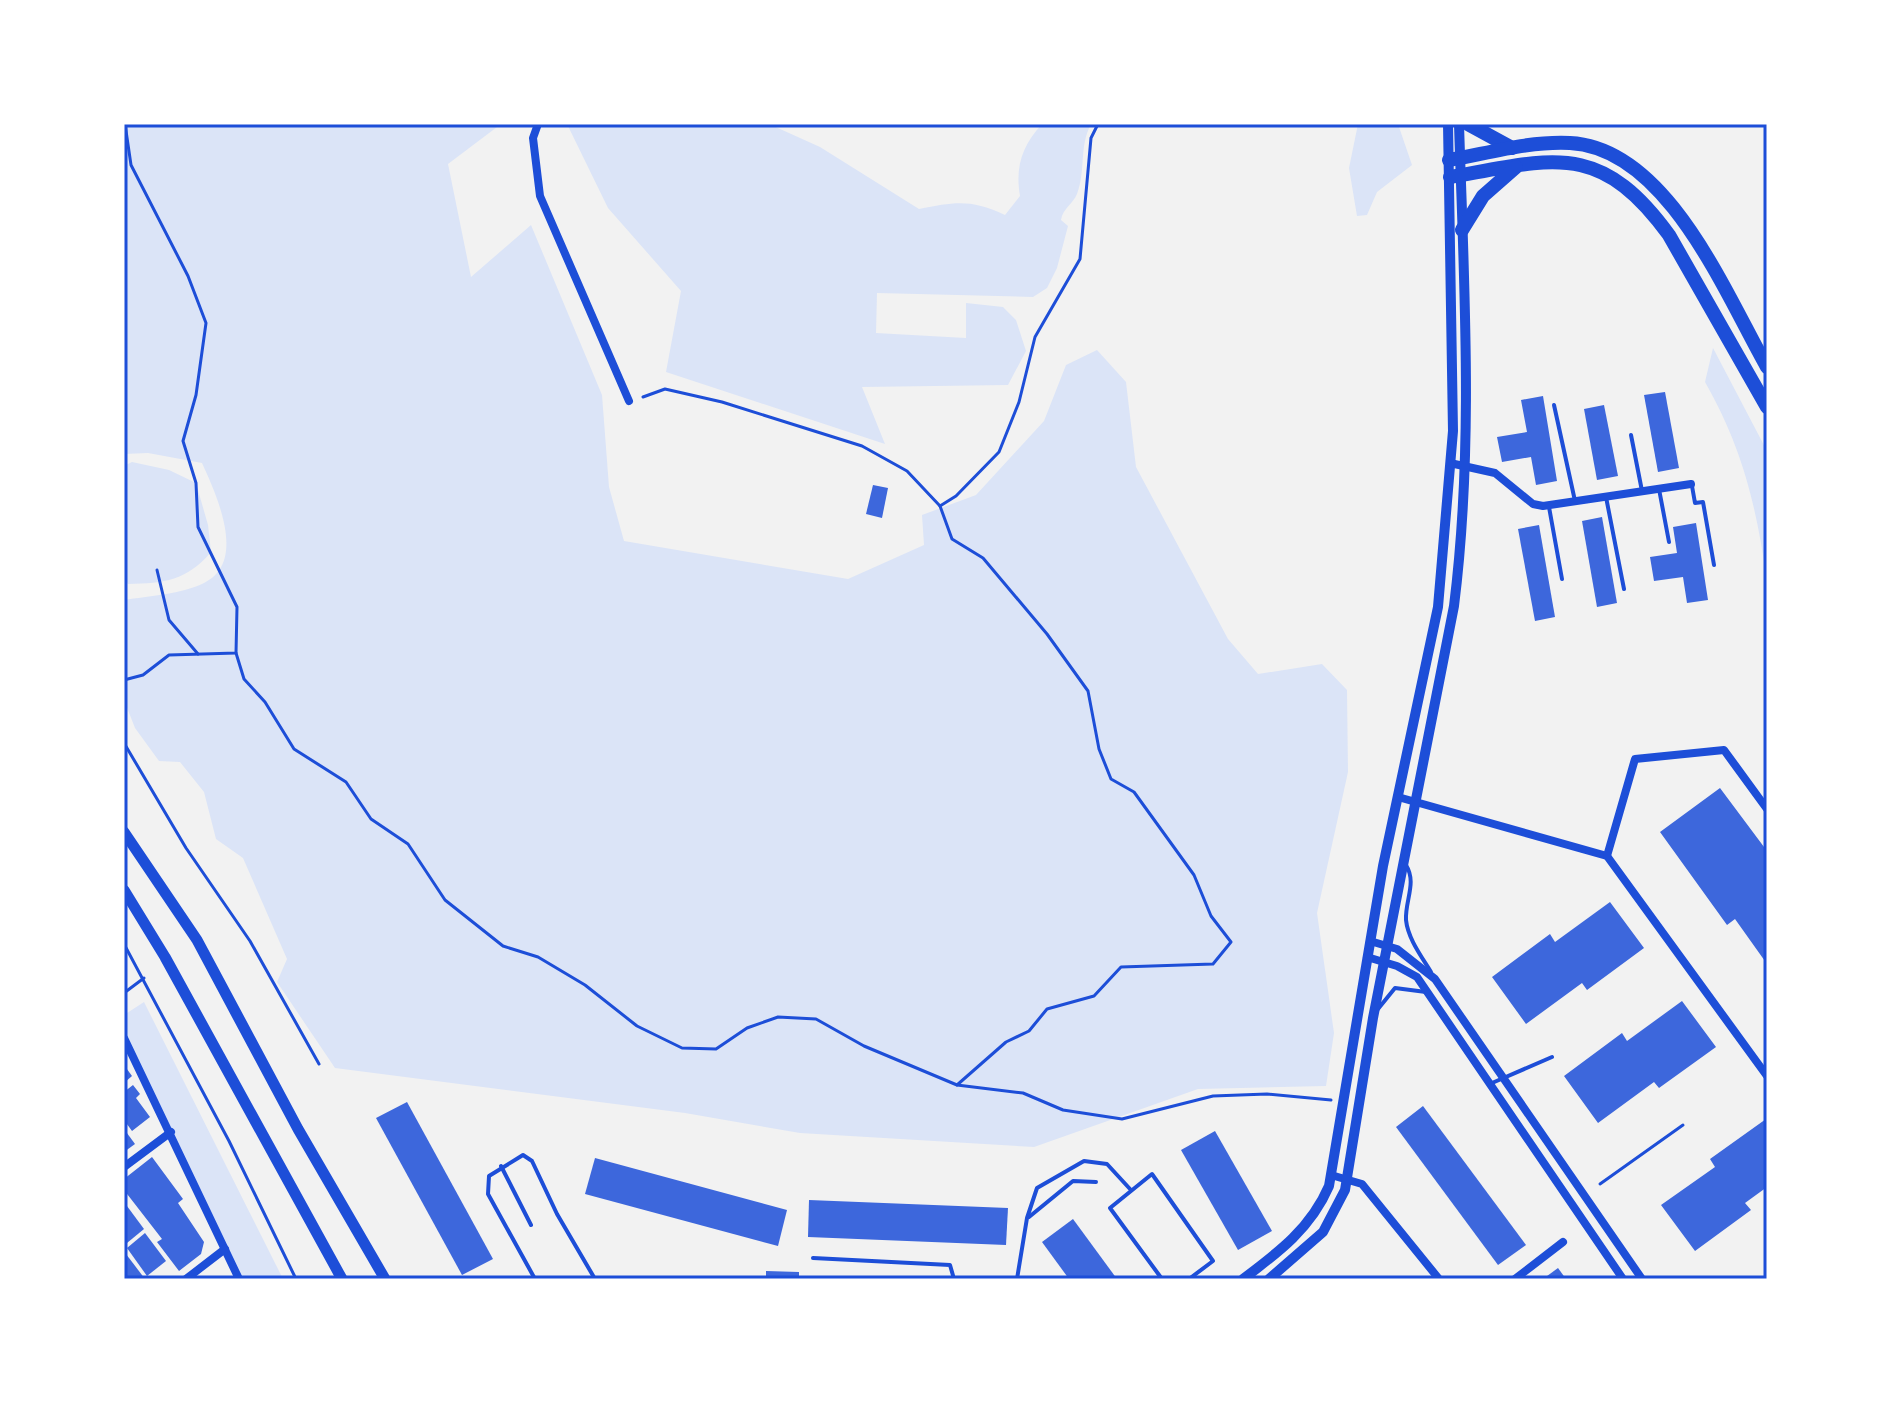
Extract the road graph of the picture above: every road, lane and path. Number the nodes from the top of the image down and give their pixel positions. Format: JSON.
{"nodes":[{"id":1,"x":125,"y":124,"type":"edge"},
{"id":2,"x":538,"y":124,"type":"edge"},
{"id":3,"x":1098,"y":124,"type":"edge"},
{"id":4,"x":1448,"y":124,"type":"edge"},
{"id":5,"x":1459,"y":124,"type":"edge"},
{"id":6,"x":1468,"y":124,"type":"edge"},
{"id":7,"x":1513,"y":148,"type":"junction"},
{"id":8,"x":1455,"y":159,"type":"junction"},
{"id":9,"x":1519,"y":165,"type":"junction"},
{"id":10,"x":1455,"y":176,"type":"junction"},
{"id":11,"x":1462,"y":230,"type":"junction"},
{"id":12,"x":1767,"y":367,"type":"edge"},
{"id":13,"x":629,"y":401,"type":"joint"},
{"id":14,"x":1554,"y":405,"type":"dead end"},
{"id":15,"x":1767,"y":407,"type":"edge"},
{"id":16,"x":1631,"y":435,"type":"dead end"},
{"id":17,"x":1450,"y":463,"type":"junction"},
{"id":18,"x":1466,"y":464,"type":"junction"},
{"id":19,"x":1691,"y":484,"type":"joint"},
{"id":20,"x":1659,"y":488,"type":"junction"},
{"id":21,"x":1642,"y":491,"type":"junction"},
{"id":22,"x":1606,"y":496,"type":"junction"},
{"id":23,"x":1575,"y":501,"type":"junction"},
{"id":24,"x":1548,"y":505,"type":"junction"},
{"id":25,"x":940,"y":506,"type":"junction"},
{"id":26,"x":1669,"y":542,"type":"dead end"},
{"id":27,"x":1714,"y":565,"type":"dead end"},
{"id":28,"x":157,"y":570,"type":"dead end"},
{"id":29,"x":1562,"y":579,"type":"dead end"},
{"id":30,"x":1624,"y":589,"type":"dead end"},
{"id":31,"x":236,"y":653,"type":"junction"},
{"id":32,"x":198,"y":654,"type":"junction"},
{"id":33,"x":124,"y":680,"type":"edge"},
{"id":34,"x":124,"y":743,"type":"edge"},
{"id":35,"x":1398,"y":797,"type":"junction"},
{"id":36,"x":1416,"y":803,"type":"junction"},
{"id":37,"x":1767,"y":809,"type":"edge"},
{"id":38,"x":124,"y":832,"type":"edge"},
{"id":39,"x":1607,"y":856,"type":"junction"},
{"id":40,"x":1404,"y":861,"type":"junction"},
{"id":41,"x":124,"y":890,"type":"edge"},
{"id":42,"x":1370,"y":941,"type":"junction"},
{"id":43,"x":124,"y":944,"type":"edge"},
{"id":44,"x":1388,"y":946,"type":"junction"},
{"id":45,"x":1367,"y":957,"type":"junction"},
{"id":46,"x":1385,"y":962,"type":"junction"},
{"id":47,"x":144,"y":978,"type":"junction"},
{"id":48,"x":1436,"y":981,"type":"junction"},
{"id":49,"x":124,"y":993,"type":"edge"},
{"id":50,"x":1429,"y":993,"type":"junction"},
{"id":51,"x":1373,"y":1018,"type":"junction"},
{"id":52,"x":124,"y":1038,"type":"edge"},
{"id":53,"x":1552,"y":1057,"type":"dead end"},
{"id":54,"x":319,"y":1064,"type":"dead end"},
{"id":55,"x":1767,"y":1076,"type":"edge"},
{"id":56,"x":1504,"y":1078,"type":"junction"},
{"id":57,"x":1491,"y":1084,"type":"junction"},
{"id":58,"x":957,"y":1085,"type":"junction"},
{"id":59,"x":1341,"y":1102,"type":"junction"},
{"id":60,"x":1683,"y":1125,"type":"dead end"},
{"id":61,"x":171,"y":1132,"type":"junction"},
{"id":62,"x":501,"y":1166,"type":"junction"},
{"id":63,"x":124,"y":1167,"type":"edge"},
{"id":64,"x":1331,"y":1175,"type":"junction"},
{"id":65,"x":1348,"y":1180,"type":"junction"},
{"id":66,"x":1096,"y":1182,"type":"dead end"},
{"id":67,"x":1600,"y":1184,"type":"dead end"},
{"id":68,"x":1130,"y":1190,"type":"junction"},
{"id":69,"x":1027,"y":1218,"type":"junction"},
{"id":70,"x":531,"y":1225,"type":"dead end"},
{"id":71,"x":1563,"y":1242,"type":"dead end"},
{"id":72,"x":225,"y":1249,"type":"junction"},
{"id":73,"x":813,"y":1258,"type":"dead end"},
{"id":74,"x":186,"y":1279,"type":"edge"},
{"id":75,"x":239,"y":1279,"type":"edge"},
{"id":76,"x":296,"y":1279,"type":"edge"},
{"id":77,"x":342,"y":1279,"type":"edge"},
{"id":78,"x":385,"y":1279,"type":"edge"},
{"id":79,"x":535,"y":1279,"type":"edge"},
{"id":80,"x":595,"y":1279,"type":"edge"},
{"id":81,"x":954,"y":1279,"type":"edge"},
{"id":82,"x":1017,"y":1279,"type":"edge"},
{"id":83,"x":1162,"y":1279,"type":"edge"},
{"id":84,"x":1189,"y":1279,"type":"edge"},
{"id":85,"x":1243,"y":1279,"type":"edge"},
{"id":86,"x":1269,"y":1279,"type":"edge"},
{"id":87,"x":1439,"y":1279,"type":"edge"},
{"id":88,"x":1515,"y":1279,"type":"edge"},
{"id":89,"x":1623,"y":1279,"type":"edge"},
{"id":90,"x":1642,"y":1279,"type":"edge"}],
"edges":[{"from":1,"to":31,"type":"path"},
{"from":2,"to":13,"type":"street"},
{"from":3,"to":25,"type":"path"},
{"from":4,"to":8,"type":"street"},
{"from":5,"to":8,"type":"street"},
{"from":6,"to":7,"type":"highway"},
{"from":7,"to":8,"type":"highway"},
{"from":7,"to":12,"type":"highway"},
{"from":8,"to":10,"type":"street"},
{"from":9,"to":10,"type":"highway"},
{"from":9,"to":11,"type":"highway"},
{"from":9,"to":15,"type":"highway"},
{"from":10,"to":11,"type":"street"},
{"from":10,"to":17,"type":"street"},
{"from":11,"to":18,"type":"street"},
{"from":13,"to":25,"type":"path"},
{"from":14,"to":23,"type":"lane"},
{"from":16,"to":21,"type":"lane"},
{"from":17,"to":18,"type":"street"},
{"from":17,"to":35,"type":"street"},
{"from":18,"to":24,"type":"street"},
{"from":18,"to":36,"type":"street"},
{"from":19,"to":20,"type":"street"},
{"from":19,"to":27,"type":"lane"},
{"from":20,"to":21,"type":"street"},
{"from":20,"to":26,"type":"lane"},
{"from":21,"to":22,"type":"street"},
{"from":22,"to":23,"type":"street"},
{"from":22,"to":30,"type":"lane"},
{"from":23,"to":24,"type":"street"},
{"from":24,"to":29,"type":"lane"},
{"from":25,"to":58,"type":"path"},
{"from":28,"to":32,"type":"path"},
{"from":31,"to":32,"type":"path"},
{"from":31,"to":58,"type":"path"},
{"from":32,"to":33,"type":"path"},
{"from":34,"to":54,"type":"path"},
{"from":35,"to":36,"type":"street"},
{"from":35,"to":42,"type":"street"},
{"from":36,"to":39,"type":"street"},
{"from":36,"to":40,"type":"street"},
{"from":37,"to":39,"type":"street"},
{"from":38,"to":78,"type":"main road"},
{"from":39,"to":55,"type":"street"},
{"from":40,"to":44,"type":"street"},
{"from":40,"to":48,"type":"lane"},
{"from":41,"to":77,"type":"main road"},
{"from":42,"to":44,"type":"street"},
{"from":42,"to":45,"type":"street"},
{"from":43,"to":47,"type":"path"},
{"from":44,"to":46,"type":"street"},
{"from":44,"to":48,"type":"street"},
{"from":45,"to":46,"type":"street"},
{"from":45,"to":59,"type":"street"},
{"from":46,"to":50,"type":"street"},
{"from":46,"to":51,"type":"street"},
{"from":47,"to":49,"type":"path"},
{"from":47,"to":76,"type":"path"},
{"from":48,"to":56,"type":"street"},
{"from":50,"to":51,"type":"lane"},
{"from":50,"to":57,"type":"street"},
{"from":51,"to":65,"type":"street"},
{"from":52,"to":61,"type":"street"},
{"from":53,"to":56,"type":"lane"},
{"from":56,"to":57,"type":"lane"},
{"from":56,"to":90,"type":"street"},
{"from":57,"to":89,"type":"street"},
{"from":58,"to":59,"type":"path"},
{"from":59,"to":64,"type":"street"},
{"from":60,"to":67,"type":"path"},
{"from":61,"to":63,"type":"street"},
{"from":61,"to":72,"type":"street"},
{"from":62,"to":70,"type":"lane"},
{"from":62,"to":79,"type":"lane"},
{"from":62,"to":80,"type":"lane"},
{"from":64,"to":65,"type":"street"},
{"from":64,"to":85,"type":"street"},
{"from":65,"to":86,"type":"street"},
{"from":65,"to":87,"type":"street"},
{"from":66,"to":69,"type":"lane"},
{"from":68,"to":69,"type":"lane"},
{"from":68,"to":83,"type":"lane"},
{"from":68,"to":84,"type":"lane"},
{"from":69,"to":82,"type":"lane"},
{"from":71,"to":88,"type":"street"},
{"from":72,"to":74,"type":"street"},
{"from":72,"to":75,"type":"street"},
{"from":73,"to":81,"type":"lane"}]}
